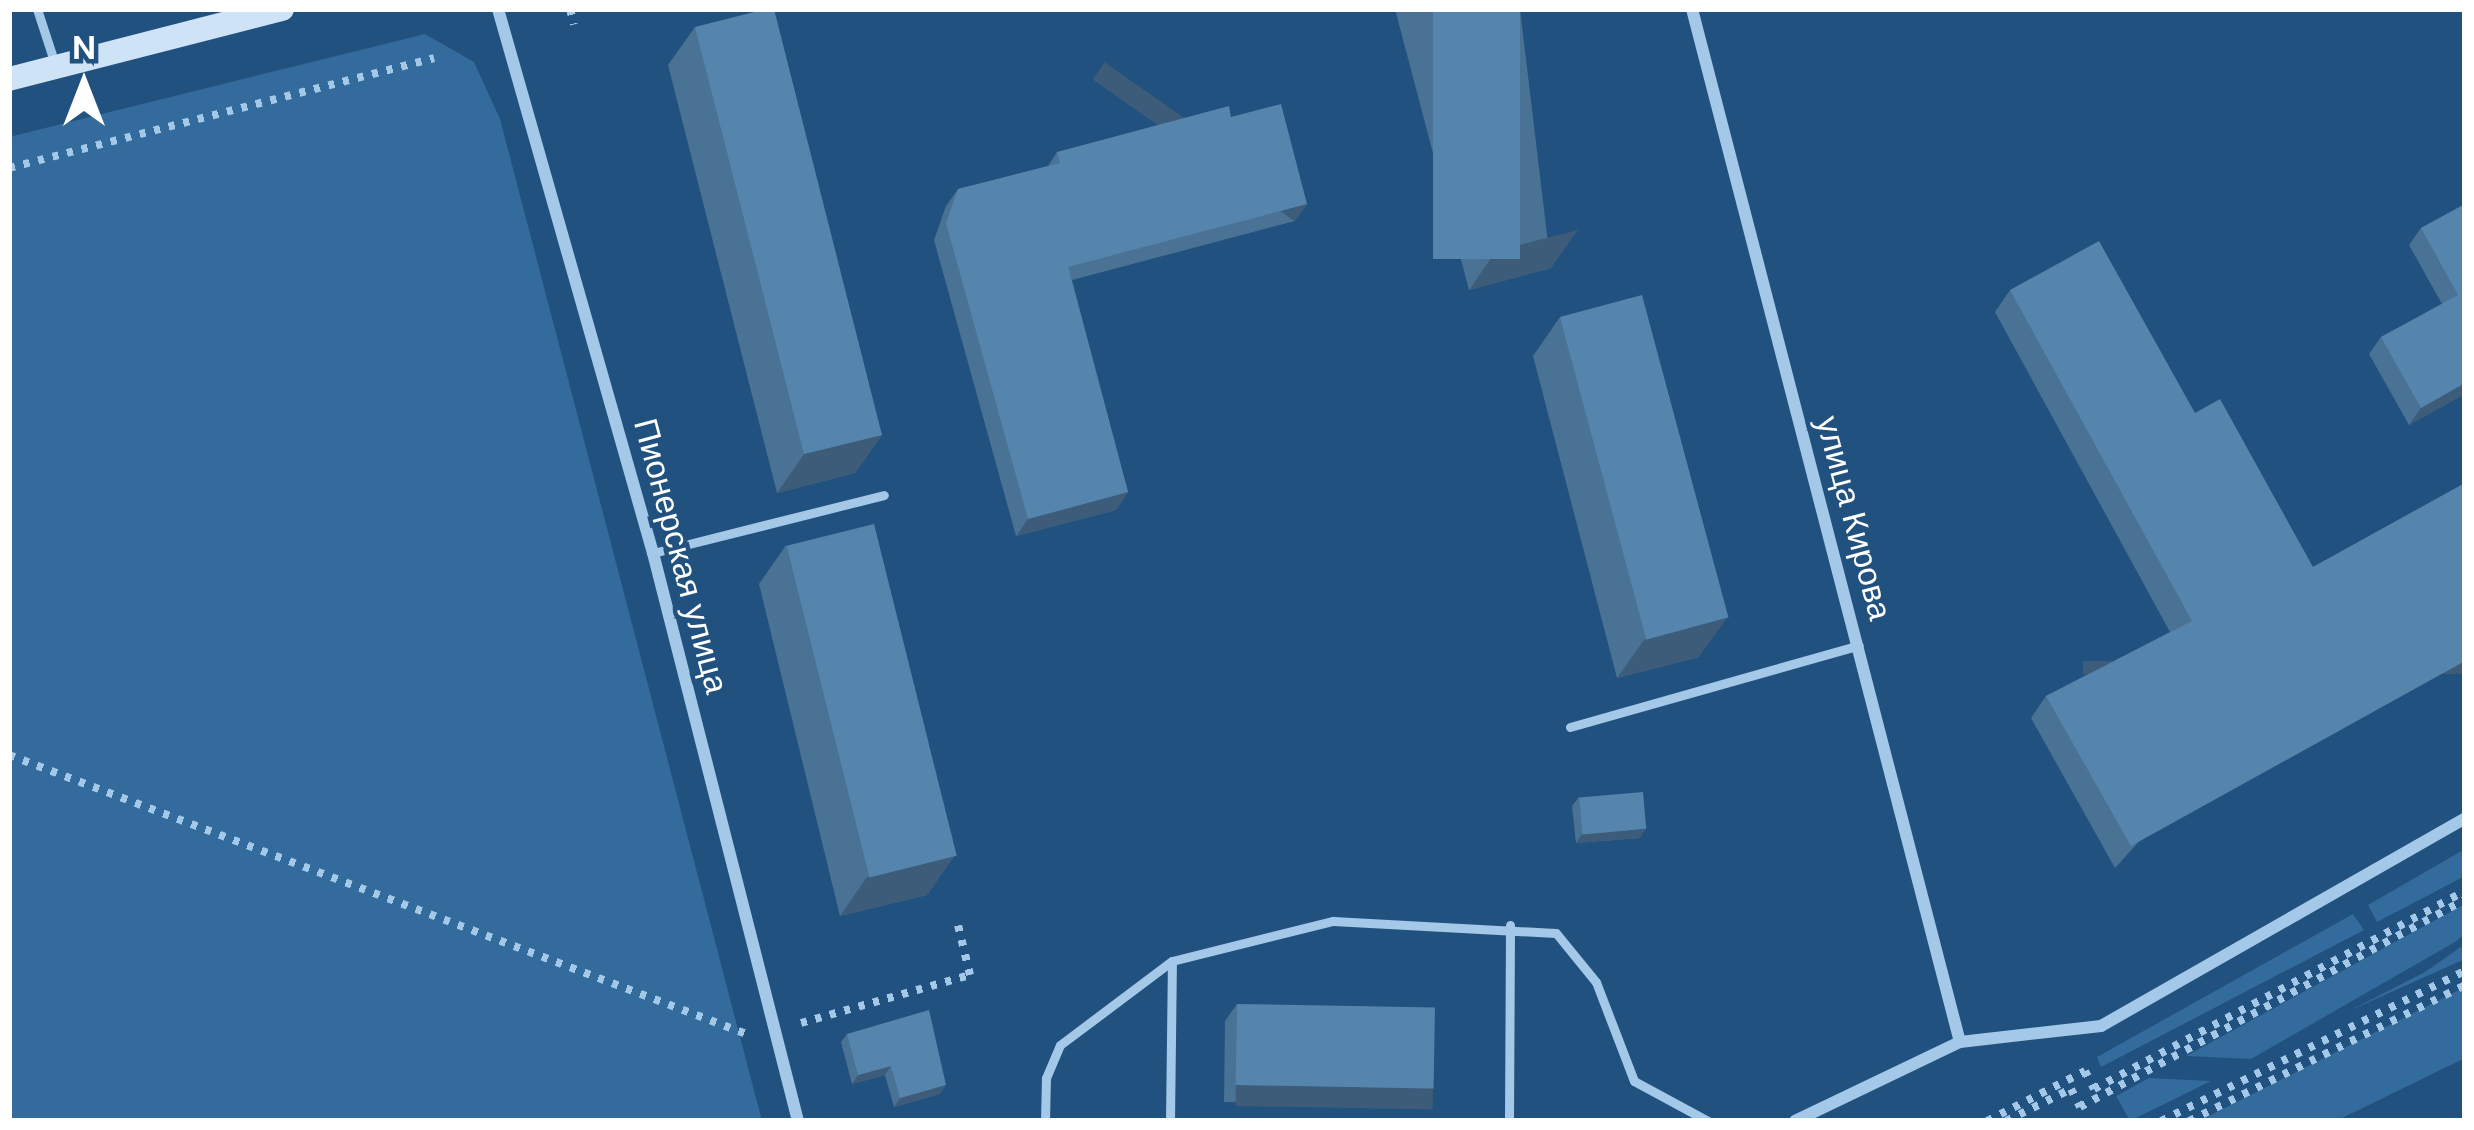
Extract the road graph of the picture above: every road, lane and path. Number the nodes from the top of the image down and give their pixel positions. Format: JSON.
{"nodes":[{"id":1,"x":37,"y":9,"type":"edge"},
{"id":2,"x":281,"y":9,"type":"edge"},
{"id":3,"x":498,"y":9,"type":"edge"},
{"id":4,"x":570,"y":9,"type":"edge"},
{"id":5,"x":1692,"y":9,"type":"edge"},
{"id":6,"x":574,"y":25,"type":"dead end"},
{"id":7,"x":434,"y":58,"type":"dead end"},
{"id":8,"x":56,"y":67,"type":"junction"},
{"id":9,"x":9,"y":79,"type":"edge"},
{"id":10,"x":9,"y":168,"type":"edge"},
{"id":11,"x":884,"y":495,"type":"dead end"},
{"id":12,"x":653,"y":553,"type":"junction"},
{"id":13,"x":1859,"y":645,"type":"junction"},
{"id":14,"x":1570,"y":727,"type":"dead end"},
{"id":15,"x":9,"y":754,"type":"edge"},
{"id":16,"x":2465,"y":818,"type":"edge"},
{"id":17,"x":2465,"y":895,"type":"edge"},
{"id":18,"x":1510,"y":925,"type":"junction"},
{"id":19,"x":958,"y":926,"type":"dead end"},
{"id":20,"x":1172,"y":961,"type":"junction"},
{"id":21,"x":2465,"y":970,"type":"edge"},
{"id":22,"x":2465,"y":985,"type":"edge"},
{"id":23,"x":778,"y":1029,"type":"junction"},
{"id":24,"x":1960,"y":1042,"type":"junction"},
{"id":25,"x":798,"y":1121,"type":"edge"},
{"id":26,"x":1045,"y":1121,"type":"edge"},
{"id":27,"x":1170,"y":1121,"type":"edge"},
{"id":28,"x":1509,"y":1121,"type":"edge"},
{"id":29,"x":1708,"y":1121,"type":"edge"},
{"id":30,"x":1795,"y":1121,"type":"edge"},
{"id":31,"x":1987,"y":1121,"type":"edge"},
{"id":32,"x":2006,"y":1121,"type":"edge"},
{"id":33,"x":2161,"y":1121,"type":"edge"},
{"id":34,"x":2188,"y":1121,"type":"edge"}],
"edges":[{"from":1,"to":8,"type":"lane"},
{"from":2,"to":8,"type":"main road"},
{"from":3,"to":12,"type":"street","name":"Пионерская улица"},
{"from":4,"to":6,"type":"path"},
{"from":5,"to":13,"type":"street","name":"улица Кирова"},
{"from":7,"to":10,"type":"path"},
{"from":8,"to":9,"type":"main road"},
{"from":11,"to":12,"type":"lane"},
{"from":12,"to":23,"type":"street","name":"Пионерская улица"},
{"from":13,"to":14,"type":"lane"},
{"from":13,"to":24,"type":"street","name":"улица Кирова"},
{"from":15,"to":23,"type":"path"},
{"from":16,"to":24,"type":"street"},
{"from":17,"to":31,"type":"path"},
{"from":17,"to":32,"type":"path"},
{"from":18,"to":20,"type":"lane"},
{"from":18,"to":28,"type":"lane"},
{"from":18,"to":29,"type":"lane"},
{"from":19,"to":23,"type":"path"},
{"from":20,"to":26,"type":"lane"},
{"from":20,"to":27,"type":"lane"},
{"from":21,"to":33,"type":"path"},
{"from":22,"to":34,"type":"path"},
{"from":23,"to":25,"type":"street","name":"Пионерская улица"},
{"from":24,"to":30,"type":"street"}]}
